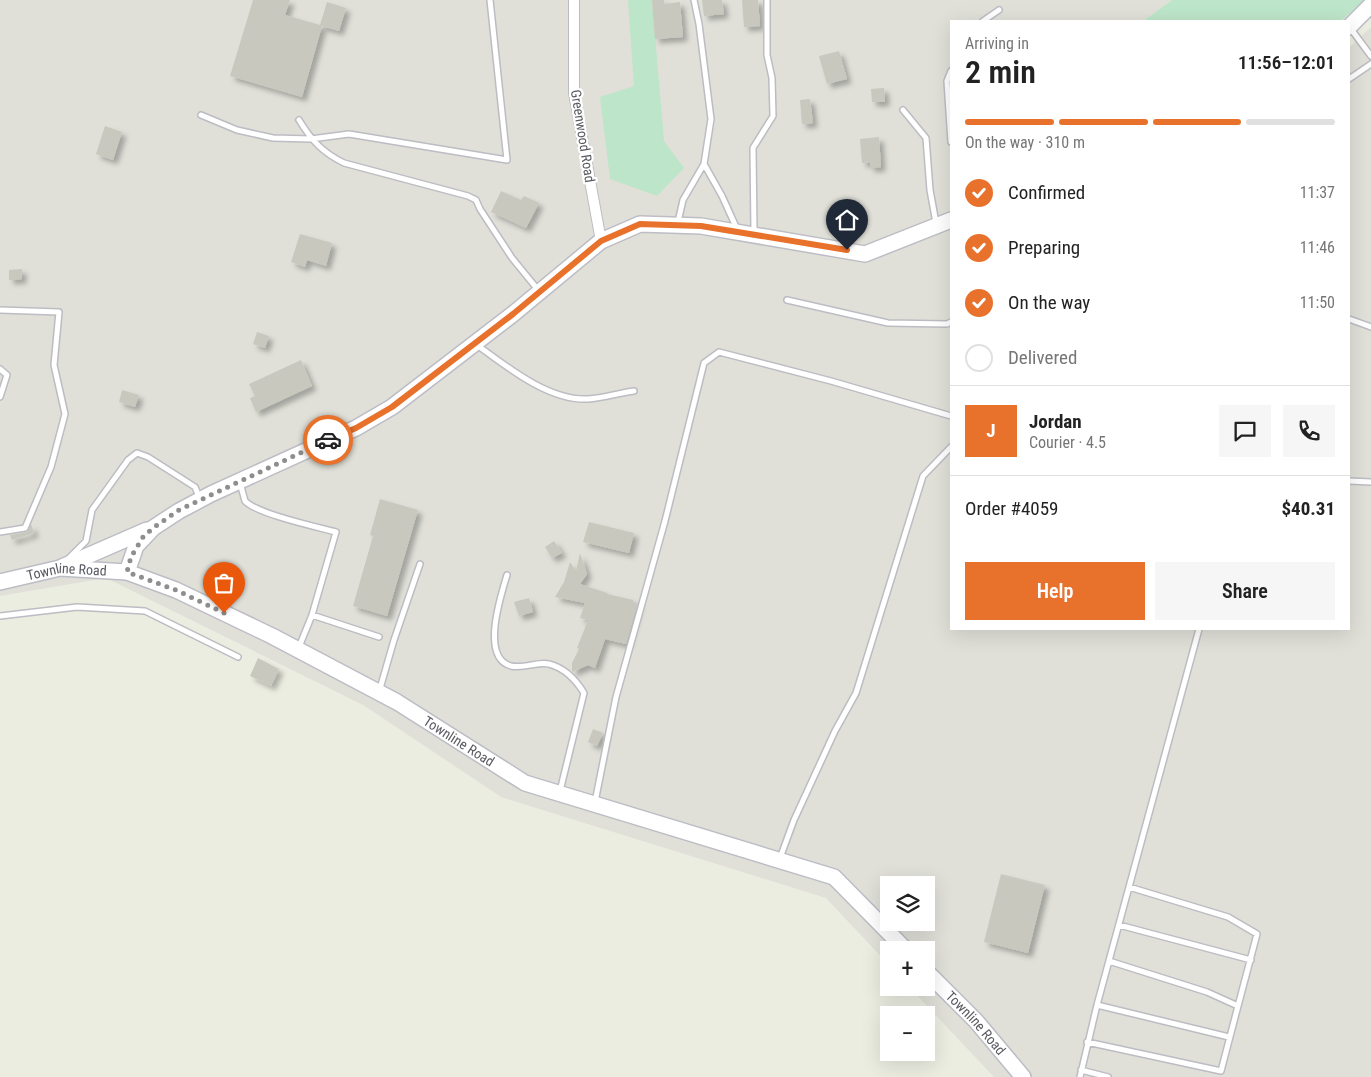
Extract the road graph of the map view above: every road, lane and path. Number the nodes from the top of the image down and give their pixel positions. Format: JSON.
{"nodes":[{"id":1,"x":490,"y":0,"type":"edge"},
{"id":2,"x":574,"y":0,"type":"edge"},
{"id":3,"x":694,"y":0,"type":"edge"},
{"id":4,"x":767,"y":0,"type":"edge"},
{"id":5,"x":1371,"y":5,"type":"edge"},
{"id":6,"x":999,"y":10,"type":"dead end"},
{"id":7,"x":984,"y":20,"type":"edge"},
{"id":8,"x":1350,"y":26,"type":"edge"},
{"id":9,"x":1350,"y":28,"type":"edge"},
{"id":10,"x":1371,"y":56,"type":"edge"},
{"id":11,"x":1371,"y":64,"type":"edge"},
{"id":12,"x":950,"y":74,"type":"edge"},
{"id":13,"x":1350,"y":78,"type":"edge"},
{"id":14,"x":903,"y":110,"type":"dead end"},
{"id":15,"x":201,"y":115,"type":"dead end"},
{"id":16,"x":299,"y":120,"type":"dead end"},
{"id":17,"x":950,"y":127,"type":"edge"},
{"id":18,"x":311,"y":139,"type":"junction"},
{"id":19,"x":704,"y":164,"type":"junction"},
{"id":20,"x":950,"y":220,"type":"edge"},
{"id":21,"x":677,"y":225,"type":"junction"},
{"id":22,"x":937,"y":226,"type":"junction"},
{"id":23,"x":746,"y":234,"type":"junction"},
{"id":24,"x":601,"y":241,"type":"junction"},
{"id":25,"x":539,"y":292,"type":"junction"},
{"id":26,"x":787,"y":300,"type":"dead end"},
{"id":27,"x":0,"y":310,"type":"edge"},
{"id":28,"x":1350,"y":319,"type":"edge"},
{"id":29,"x":950,"y":322,"type":"edge"},
{"id":30,"x":1371,"y":327,"type":"edge"},
{"id":31,"x":475,"y":344,"type":"junction"},
{"id":32,"x":0,"y":369,"type":"edge"},
{"id":33,"x":634,"y":391,"type":"dead end"},
{"id":34,"x":0,"y":397,"type":"edge"},
{"id":35,"x":950,"y":416,"type":"edge"},
{"id":36,"x":950,"y":448,"type":"edge"},
{"id":37,"x":240,"y":481,"type":"junction"},
{"id":38,"x":1350,"y":481,"type":"edge"},
{"id":39,"x":1371,"y":482,"type":"edge"},
{"id":40,"x":201,"y":500,"type":"junction"},
{"id":41,"x":153,"y":528,"type":"junction"},
{"id":42,"x":0,"y":532,"type":"edge"},
{"id":43,"x":420,"y":564,"type":"dead end"},
{"id":44,"x":60,"y":568,"type":"junction"},
{"id":45,"x":127,"y":572,"type":"junction"},
{"id":46,"x":507,"y":575,"type":"dead end"},
{"id":47,"x":0,"y":582,"type":"edge"},
{"id":48,"x":312,"y":615,"type":"junction"},
{"id":49,"x":0,"y":616,"type":"edge"},
{"id":50,"x":1200,"y":630,"type":"edge"},
{"id":51,"x":379,"y":637,"type":"dead end"},
{"id":52,"x":298,"y":650,"type":"junction"},
{"id":53,"x":238,"y":657,"type":"dead end"},
{"id":54,"x":379,"y":692,"type":"junction"},
{"id":55,"x":559,"y":794,"type":"junction"},
{"id":56,"x":595,"y":805,"type":"junction"},
{"id":57,"x":779,"y":861,"type":"junction"},
{"id":58,"x":1129,"y":887,"type":"junction"},
{"id":59,"x":1119,"y":925,"type":"junction"},
{"id":60,"x":897,"y":941,"type":"edge"},
{"id":61,"x":1252,"y":960,"type":"junction"},
{"id":62,"x":1109,"y":961,"type":"junction"},
{"id":63,"x":935,"y":980,"type":"edge"},
{"id":64,"x":1097,"y":1005,"type":"junction"},
{"id":65,"x":1238,"y":1006,"type":"junction"},
{"id":66,"x":1229,"y":1037,"type":"junction"},
{"id":67,"x":1087,"y":1042,"type":"junction"},
{"id":68,"x":1081,"y":1070,"type":"junction"},
{"id":69,"x":1221,"y":1071,"type":"junction"},
{"id":70,"x":1023,"y":1077,"type":"edge"},
{"id":71,"x":1080,"y":1077,"type":"edge"},
{"id":72,"x":1108,"y":1077,"type":"edge"},
{"id":73,"x":1219,"y":1077,"type":"edge"}],
"edges":[{"from":1,"to":18,"type":"lane"},
{"from":2,"to":24,"type":"street","name":"Greenwood Road"},
{"from":3,"to":19,"type":"lane"},
{"from":4,"to":23,"type":"lane"},
{"from":5,"to":8,"type":"main road"},
{"from":6,"to":7,"type":"lane"},
{"from":9,"to":10,"type":"lane"},
{"from":11,"to":13,"type":"lane"},
{"from":12,"to":17,"type":"lane"},
{"from":14,"to":22,"type":"lane"},
{"from":15,"to":18,"type":"lane"},
{"from":16,"to":18,"type":"lane"},
{"from":18,"to":25,"type":"lane"},
{"from":19,"to":21,"type":"lane"},
{"from":19,"to":23,"type":"lane"},
{"from":20,"to":22,"type":"main road"},
{"from":21,"to":23,"type":"main road"},
{"from":21,"to":24,"type":"main road"},
{"from":22,"to":23,"type":"main road"},
{"from":24,"to":25,"type":"main road"},
{"from":25,"to":31,"type":"main road"},
{"from":26,"to":29,"type":"lane"},
{"from":27,"to":42,"type":"lane"},
{"from":28,"to":30,"type":"lane"},
{"from":31,"to":33,"type":"lane"},
{"from":31,"to":37,"type":"main road"},
{"from":32,"to":34,"type":"lane"},
{"from":35,"to":56,"type":"lane"},
{"from":36,"to":57,"type":"lane"},
{"from":37,"to":40,"type":"main road"},
{"from":37,"to":48,"type":"lane"},
{"from":38,"to":39,"type":"lane"},
{"from":40,"to":41,"type":"main road"},
{"from":40,"to":44,"type":"lane"},
{"from":41,"to":44,"type":"main road"},
{"from":41,"to":45,"type":"main road"},
{"from":43,"to":54,"type":"lane"},
{"from":44,"to":45,"type":"main road","name":"Townline Road"},
{"from":44,"to":47,"type":"main road","name":"Townline Road"},
{"from":45,"to":52,"type":"main road","name":"Townline Road"},
{"from":46,"to":55,"type":"lane"},
{"from":48,"to":51,"type":"lane"},
{"from":48,"to":52,"type":"lane"},
{"from":49,"to":53,"type":"lane"},
{"from":50,"to":58,"type":"lane"},
{"from":52,"to":54,"type":"main road","name":"Townline Road"},
{"from":54,"to":55,"type":"main road","name":"Townline Road"},
{"from":55,"to":56,"type":"main road","name":"Townline Road"},
{"from":56,"to":57,"type":"main road","name":"Townline Road"},
{"from":57,"to":60,"type":"main road","name":"Townline Road"},
{"from":58,"to":59,"type":"lane"},
{"from":58,"to":61,"type":"lane"},
{"from":59,"to":61,"type":"lane"},
{"from":59,"to":62,"type":"lane"},
{"from":61,"to":65,"type":"lane"},
{"from":62,"to":64,"type":"lane"},
{"from":62,"to":65,"type":"lane"},
{"from":63,"to":70,"type":"main road","name":"Townline Road"},
{"from":64,"to":66,"type":"lane"},
{"from":64,"to":67,"type":"lane"},
{"from":65,"to":66,"type":"lane"},
{"from":66,"to":69,"type":"lane"},
{"from":67,"to":68,"type":"lane"},
{"from":67,"to":69,"type":"lane"},
{"from":68,"to":71,"type":"lane"},
{"from":68,"to":72,"type":"lane"},
{"from":69,"to":73,"type":"lane"}]}
